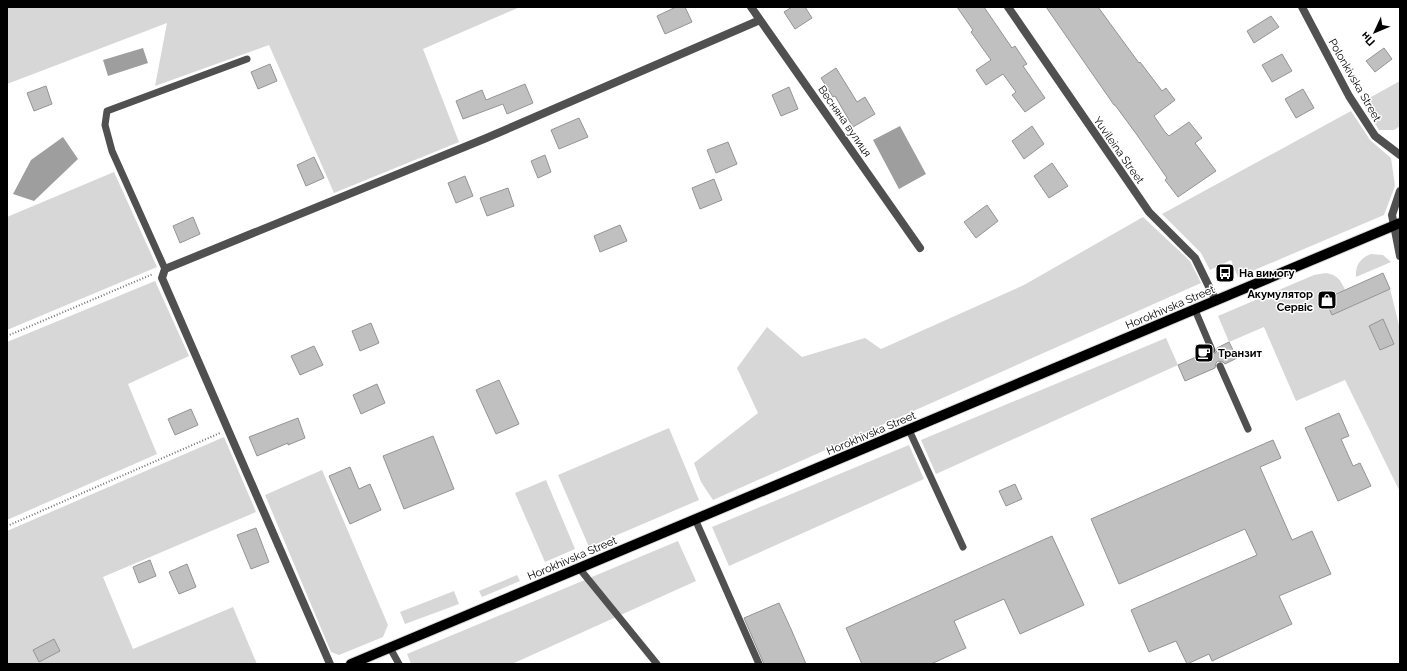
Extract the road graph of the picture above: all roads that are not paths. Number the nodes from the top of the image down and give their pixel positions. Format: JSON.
{"nodes":[{"id":1,"x":751,"y":7,"type":"edge"},
{"id":2,"x":1008,"y":7,"type":"edge"},
{"id":3,"x":1302,"y":7,"type":"edge"},
{"id":4,"x":760,"y":20,"type":"junction"},
{"id":5,"x":247,"y":59,"type":"dead end"},
{"id":6,"x":1400,"y":155,"type":"edge"},
{"id":7,"x":1400,"y":191,"type":"edge"},
{"id":8,"x":1397,"y":224,"type":"edge"},
{"id":9,"x":920,"y":248,"type":"dead end"},
{"id":10,"x":1400,"y":256,"type":"edge"},
{"id":11,"x":165,"y":269,"type":"junction"},
{"id":12,"x":1216,"y":301,"type":"junction"},
{"id":13,"x":1195,"y":310,"type":"junction"},
{"id":14,"x":1212,"y":350,"type":"dead end"},
{"id":15,"x":1220,"y":366,"type":"dead end"},
{"id":16,"x":1248,"y":429,"type":"dead end"},
{"id":17,"x":909,"y":430,"type":"junction"},
{"id":18,"x":695,"y":520,"type":"junction"},
{"id":19,"x":963,"y":547,"type":"dead end"},
{"id":20,"x":579,"y":568,"type":"junction"},
{"id":21,"x":390,"y":648,"type":"junction"},
{"id":22,"x":330,"y":664,"type":"edge"},
{"id":23,"x":351,"y":664,"type":"edge"},
{"id":24,"x":400,"y":664,"type":"edge"},
{"id":25,"x":657,"y":664,"type":"edge"},
{"id":26,"x":759,"y":664,"type":"edge"}],
"edges":[{"from":1,"to":4,"type":"street","name":"Весняна вулиця"},
{"from":2,"to":12,"type":"street","name":"Yuvileina Street"},
{"from":3,"to":6,"type":"street","name":"Polonkivska Street"},
{"from":4,"to":9,"type":"street","name":"Весняна вулиця"},
{"from":4,"to":11,"type":"street"},
{"from":5,"to":11,"type":"lane"},
{"from":7,"to":8,"type":"street"},
{"from":8,"to":10,"type":"street"},
{"from":8,"to":12,"type":"main road","name":"Horokhivska Street"},
{"from":11,"to":22,"type":"street"},
{"from":12,"to":13,"type":"main road","name":"Horokhivska Street"},
{"from":13,"to":14,"type":"lane"},
{"from":13,"to":17,"type":"main road","name":"Horokhivska Street"},
{"from":15,"to":16,"type":"lane"},
{"from":17,"to":18,"type":"main road","name":"Horokhivska Street"},
{"from":17,"to":19,"type":"lane"},
{"from":18,"to":20,"type":"main road","name":"Horokhivska Street"},
{"from":18,"to":26,"type":"lane"},
{"from":20,"to":21,"type":"main road","name":"Horokhivska Street"},
{"from":20,"to":25,"type":"lane"},
{"from":21,"to":23,"type":"main road","name":"Horokhivska Street"},
{"from":21,"to":24,"type":"lane"}]}
